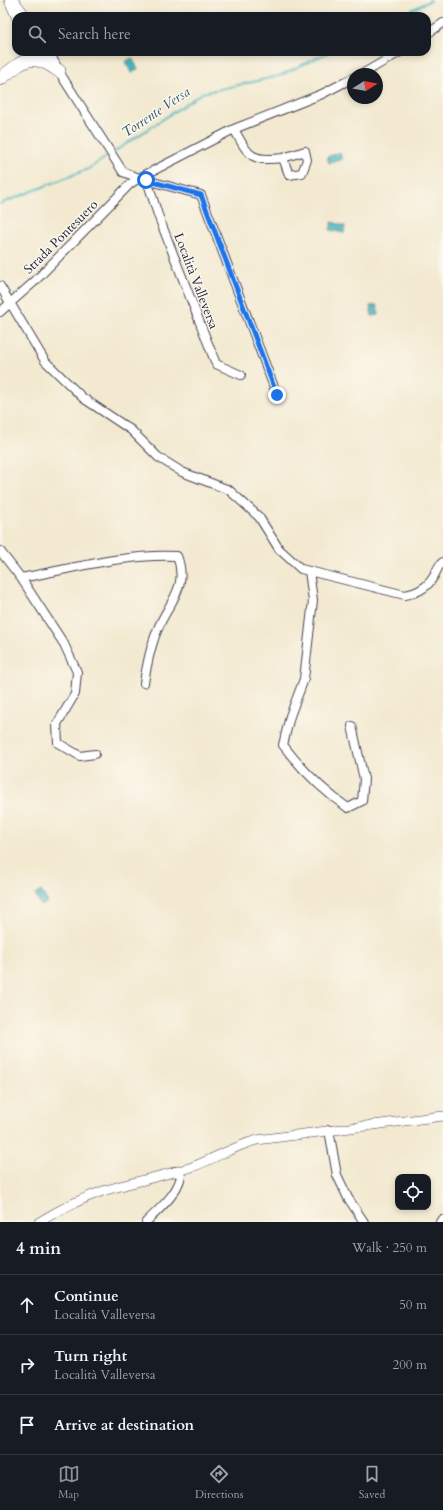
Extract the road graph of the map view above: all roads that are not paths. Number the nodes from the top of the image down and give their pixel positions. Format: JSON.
{"nodes":[{"id":1,"x":11,"y":0,"type":"edge"},
{"id":2,"x":14,"y":0,"type":"edge"},
{"id":3,"x":16,"y":12,"type":"edge"},
{"id":4,"x":23,"y":12,"type":"edge"},
{"id":5,"x":443,"y":23,"type":"edge"},
{"id":6,"x":431,"y":31,"type":"edge"},
{"id":7,"x":25,"y":56,"type":"edge"},
{"id":8,"x":33,"y":56,"type":"edge"},
{"id":9,"x":51,"y":56,"type":"edge"},
{"id":10,"x":393,"y":56,"type":"edge"},
{"id":11,"x":372,"y":68,"type":"edge"},
{"id":12,"x":59,"y":71,"type":"junction"},
{"id":13,"x":3,"y":77,"type":"edge"},
{"id":14,"x":347,"y":81,"type":"edge"},
{"id":15,"x":234,"y":129,"type":"junction"},
{"id":16,"x":283,"y":158,"type":"dead end"},
{"id":17,"x":143,"y":179,"type":"junction"},
{"id":18,"x":0,"y":286,"type":"edge"},
{"id":19,"x":10,"y":304,"type":"junction"},
{"id":20,"x":0,"y":312,"type":"edge"},
{"id":21,"x":241,"y":376,"type":"dead end"},
{"id":22,"x":277,"y":395,"type":"dead end"},
{"id":23,"x":0,"y":550,"type":"edge"},
{"id":24,"x":443,"y":562,"type":"edge"},
{"id":25,"x":309,"y":571,"type":"junction"},
{"id":26,"x":21,"y":578,"type":"junction"},
{"id":27,"x":144,"y":683,"type":"dead end"},
{"id":28,"x":352,"y":726,"type":"dead end"},
{"id":29,"x":95,"y":754,"type":"dead end"},
{"id":30,"x":443,"y":1116,"type":"edge"},
{"id":31,"x":329,"y":1130,"type":"junction"},
{"id":32,"x":175,"y":1172,"type":"junction"},
{"id":33,"x":39,"y":1222,"type":"edge"},
{"id":34,"x":146,"y":1222,"type":"edge"},
{"id":35,"x":364,"y":1222,"type":"edge"}],
"edges":[{"from":1,"to":3,"type":"highway"},
{"from":2,"to":4,"type":"street"},
{"from":5,"to":6,"type":"street"},
{"from":7,"to":13,"type":"highway"},
{"from":8,"to":12,"type":"highway"},
{"from":9,"to":12,"type":"street"},
{"from":10,"to":11,"type":"street"},
{"from":12,"to":17,"type":"street"},
{"from":14,"to":15,"type":"street","name":"Strada Pontesuero"},
{"from":15,"to":16,"type":"street"},
{"from":15,"to":17,"type":"street","name":"Strada Pontesuero"},
{"from":17,"to":19,"type":"street","name":"Strada Pontesuero"},
{"from":17,"to":21,"type":"street","name":"Località Valleversa"},
{"from":17,"to":22,"type":"street"},
{"from":18,"to":19,"type":"street"},
{"from":19,"to":20,"type":"street","name":"Strada Pontesuero"},
{"from":19,"to":25,"type":"street"},
{"from":23,"to":26,"type":"street"},
{"from":24,"to":25,"type":"street"},
{"from":25,"to":28,"type":"street"},
{"from":26,"to":27,"type":"street"},
{"from":26,"to":29,"type":"street"},
{"from":30,"to":31,"type":"street"},
{"from":31,"to":32,"type":"street"},
{"from":31,"to":35,"type":"street"},
{"from":32,"to":33,"type":"street"},
{"from":32,"to":34,"type":"street"}]}
